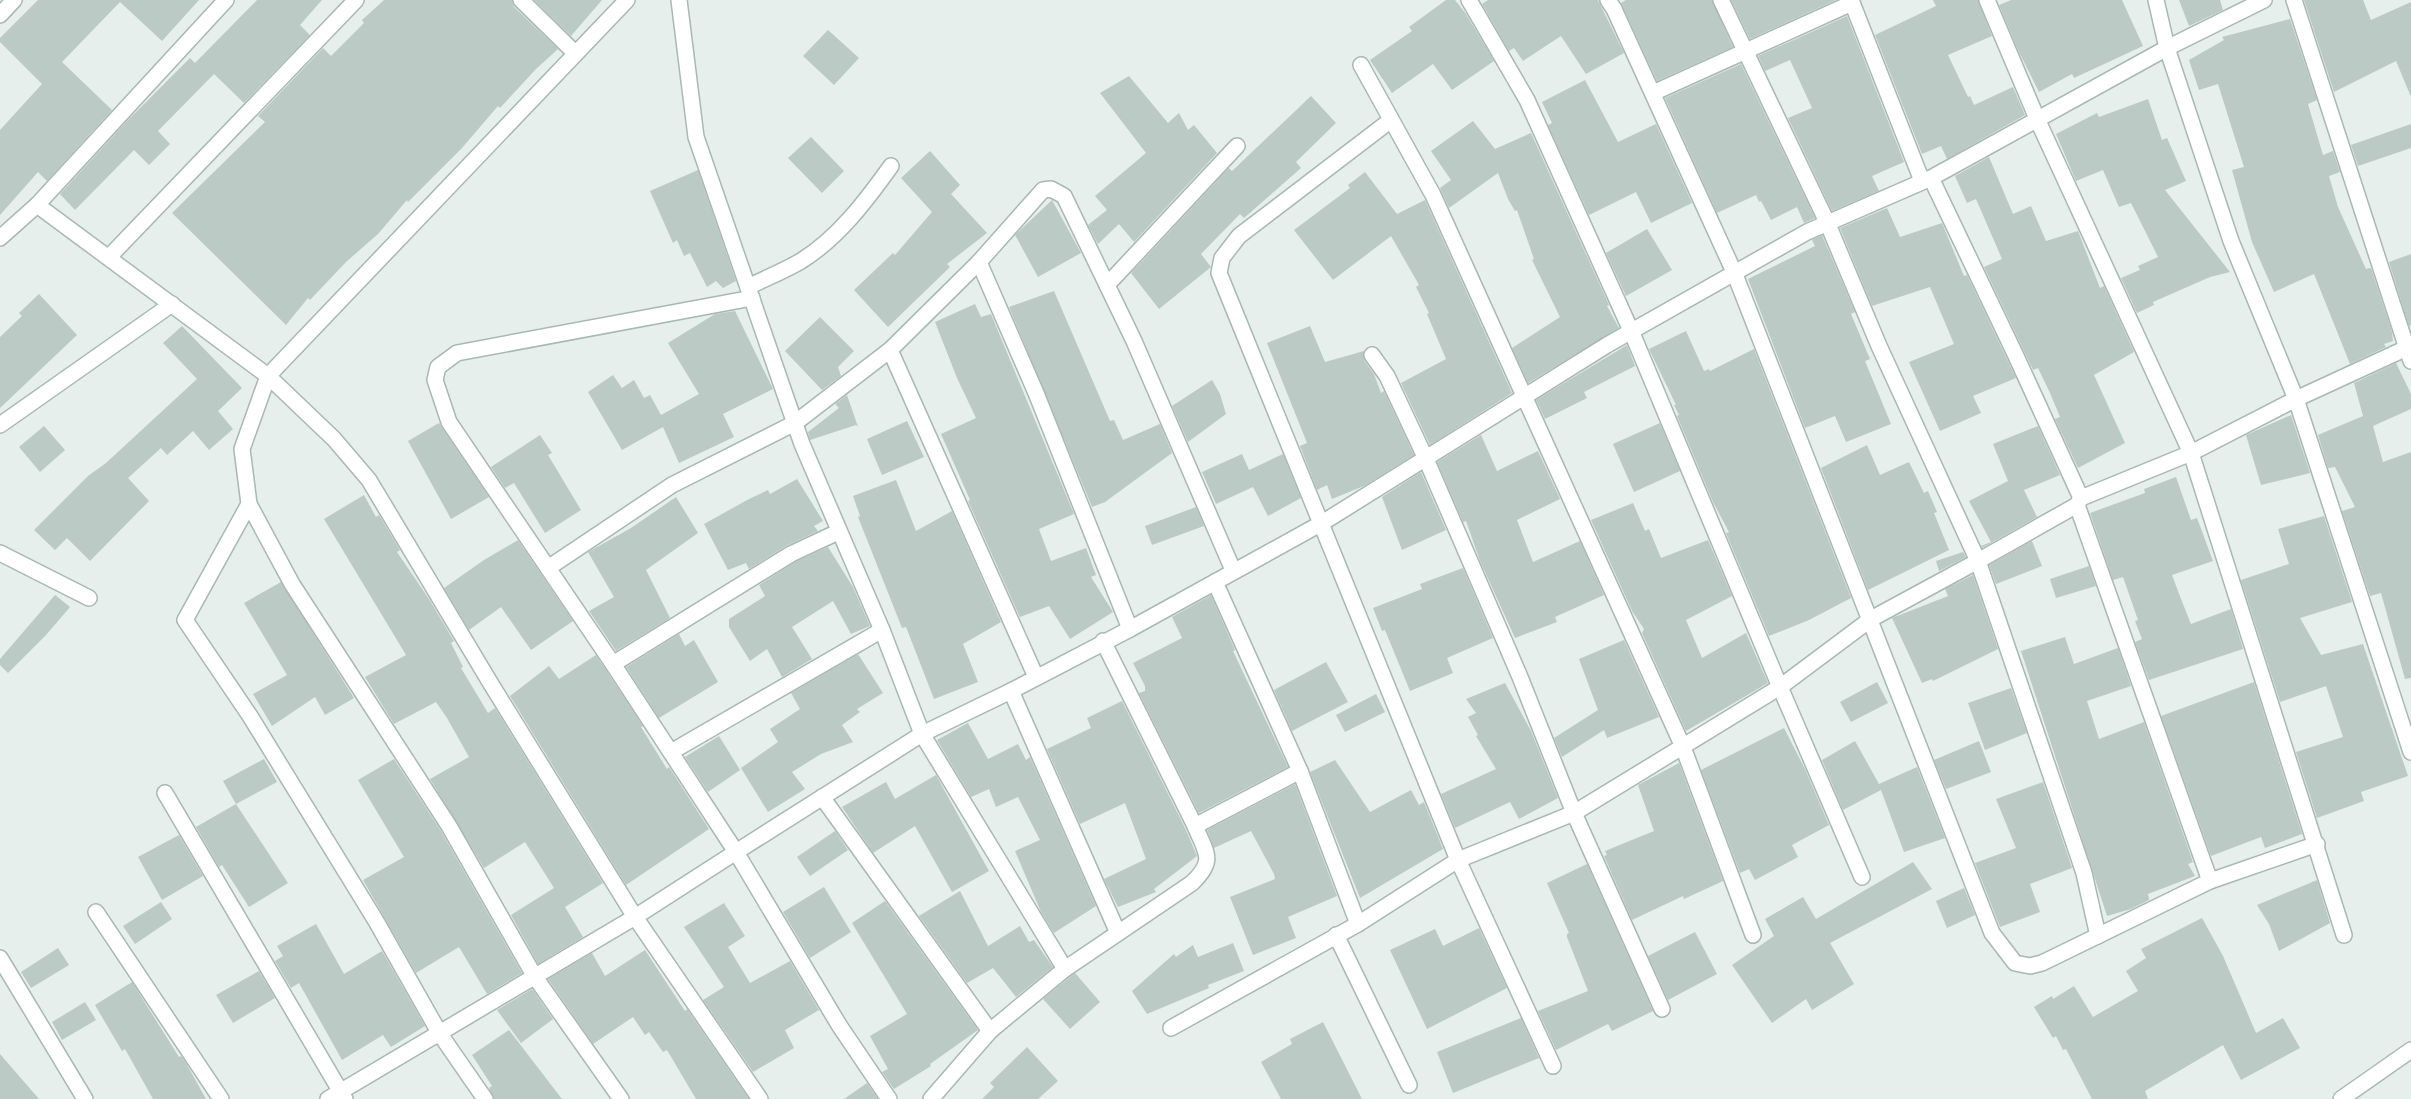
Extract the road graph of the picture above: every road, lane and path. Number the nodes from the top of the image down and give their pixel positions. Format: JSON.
{"nodes":[{"id":1,"x":14,"y":0,"type":"edge"},
{"id":2,"x":226,"y":0,"type":"edge"},
{"id":3,"x":356,"y":0,"type":"edge"},
{"id":4,"x":521,"y":0,"type":"edge"},
{"id":5,"x":627,"y":0,"type":"edge"},
{"id":6,"x":679,"y":0,"type":"edge"},
{"id":7,"x":1469,"y":0,"type":"edge"},
{"id":8,"x":1608,"y":0,"type":"edge"},
{"id":9,"x":1721,"y":0,"type":"edge"},
{"id":10,"x":2156,"y":0,"type":"edge"},
{"id":11,"x":2264,"y":0,"type":"edge"},
{"id":12,"x":2294,"y":0,"type":"edge"},
{"id":13,"x":1992,"y":1,"type":"edge"},
{"id":14,"x":1851,"y":2,"type":"edge"},
{"id":15,"x":0,"y":16,"type":"edge"},
{"id":16,"x":2168,"y":48,"type":"junction"},
{"id":17,"x":1746,"y":51,"type":"junction"},
{"id":18,"x":575,"y":53,"type":"junction"},
{"id":19,"x":1361,"y":65,"type":"dead end"},
{"id":20,"x":1652,"y":93,"type":"junction"},
{"id":21,"x":1391,"y":120,"type":"junction"},
{"id":22,"x":2038,"y":121,"type":"junction"},
{"id":23,"x":1237,"y":146,"type":"dead end"},
{"id":24,"x":890,"y":166,"type":"dead end"},
{"id":25,"x":1927,"y":180,"type":"junction"},
{"id":26,"x":37,"y":205,"type":"junction"},
{"id":27,"x":1827,"y":222,"type":"junction"},
{"id":28,"x":0,"y":238,"type":"edge"},
{"id":29,"x":109,"y":257,"type":"junction"},
{"id":30,"x":979,"y":262,"type":"junction"},
{"id":31,"x":1734,"y":272,"type":"junction"},
{"id":32,"x":1107,"y":285,"type":"junction"},
{"id":33,"x":750,"y":292,"type":"junction"},
{"id":34,"x":172,"y":304,"type":"junction"},
{"id":35,"x":1632,"y":333,"type":"junction"},
{"id":36,"x":890,"y":350,"type":"junction"},
{"id":37,"x":2410,"y":352,"type":"edge"},
{"id":38,"x":1372,"y":355,"type":"dead end"},
{"id":39,"x":268,"y":376,"type":"junction"},
{"id":40,"x":1525,"y":397,"type":"junction"},
{"id":41,"x":2296,"y":399,"type":"junction"},
{"id":42,"x":795,"y":423,"type":"junction"},
{"id":43,"x":0,"y":425,"type":"edge"},
{"id":44,"x":2191,"y":453,"type":"junction"},
{"id":45,"x":1426,"y":459,"type":"junction"},
{"id":46,"x":2079,"y":501,"type":"junction"},
{"id":47,"x":250,"y":504,"type":"junction"},
{"id":48,"x":1322,"y":523,"type":"junction"},
{"id":49,"x":838,"y":532,"type":"junction"},
{"id":50,"x":0,"y":552,"type":"edge"},
{"id":51,"x":1978,"y":561,"type":"junction"},
{"id":52,"x":548,"y":568,"type":"junction"},
{"id":53,"x":1233,"y":570,"type":"junction"},
{"id":54,"x":1214,"y":582,"type":"junction"},
{"id":55,"x":90,"y":598,"type":"dead end"},
{"id":56,"x":1871,"y":619,"type":"junction"},
{"id":57,"x":1130,"y":629,"type":"junction"},
{"id":58,"x":882,"y":630,"type":"junction"},
{"id":59,"x":1103,"y":641,"type":"junction"},
{"id":60,"x":613,"y":664,"type":"junction"},
{"id":61,"x":1036,"y":677,"type":"junction"},
{"id":62,"x":1780,"y":687,"type":"junction"},
{"id":63,"x":1011,"y":692,"type":"junction"},
{"id":64,"x":922,"y":734,"type":"junction"},
{"id":65,"x":1683,"y":747,"type":"junction"},
{"id":66,"x":671,"y":752,"type":"junction"},
{"id":67,"x":2411,"y":752,"type":"edge"},
{"id":68,"x":1300,"y":771,"type":"junction"},
{"id":69,"x":165,"y":793,"type":"dead end"},
{"id":70,"x":822,"y":798,"type":"junction"},
{"id":71,"x":1574,"y":812,"type":"junction"},
{"id":72,"x":1195,"y":826,"type":"junction"},
{"id":73,"x":2317,"y":844,"type":"junction"},
{"id":74,"x":736,"y":852,"type":"junction"},
{"id":75,"x":1458,"y":860,"type":"junction"},
{"id":76,"x":1862,"y":877,"type":"dead end"},
{"id":77,"x":2210,"y":881,"type":"junction"},
{"id":78,"x":96,"y":912,"type":"dead end"},
{"id":79,"x":635,"y":917,"type":"junction"},
{"id":80,"x":1358,"y":924,"type":"junction"},
{"id":81,"x":1118,"y":933,"type":"junction"},
{"id":82,"x":1336,"y":935,"type":"junction"},
{"id":83,"x":1753,"y":935,"type":"dead end"},
{"id":84,"x":2344,"y":935,"type":"dead end"},
{"id":85,"x":2098,"y":936,"type":"junction"},
{"id":86,"x":0,"y":958,"type":"edge"},
{"id":87,"x":1065,"y":969,"type":"junction"},
{"id":88,"x":535,"y":977,"type":"junction"},
{"id":89,"x":1662,"y":1010,"type":"dead end"},
{"id":90,"x":1171,"y":1028,"type":"dead end"},
{"id":91,"x":990,"y":1031,"type":"junction"},
{"id":92,"x":440,"y":1034,"type":"junction"},
{"id":93,"x":2411,"y":1050,"type":"edge"},
{"id":94,"x":1553,"y":1066,"type":"dead end"},
{"id":95,"x":1409,"y":1085,"type":"dead end"},
{"id":96,"x":337,"y":1097,"type":"edge"},
{"id":97,"x":85,"y":1099,"type":"edge"},
{"id":98,"x":221,"y":1099,"type":"edge"},
{"id":99,"x":485,"y":1099,"type":"edge"},
{"id":100,"x":621,"y":1099,"type":"edge"},
{"id":101,"x":760,"y":1099,"type":"edge"},
{"id":102,"x":889,"y":1099,"type":"edge"},
{"id":103,"x":931,"y":1099,"type":"edge"},
{"id":104,"x":2341,"y":1099,"type":"edge"}],
"edges":[{"from":1,"to":15,"type":"street"},
{"from":2,"to":26,"type":"street"},
{"from":3,"to":29,"type":"street"},
{"from":4,"to":18,"type":"street"},
{"from":5,"to":18,"type":"street"},
{"from":6,"to":33,"type":"street"},
{"from":7,"to":35,"type":"street"},
{"from":8,"to":20,"type":"street"},
{"from":9,"to":17,"type":"street"},
{"from":10,"to":16,"type":"street"},
{"from":11,"to":16,"type":"street"},
{"from":12,"to":37,"type":"street"},
{"from":13,"to":22,"type":"street"},
{"from":14,"to":17,"type":"street"},
{"from":14,"to":25,"type":"street"},
{"from":16,"to":22,"type":"street"},
{"from":16,"to":41,"type":"street"},
{"from":17,"to":20,"type":"street"},
{"from":17,"to":27,"type":"street"},
{"from":18,"to":39,"type":"street"},
{"from":19,"to":21,"type":"street"},
{"from":20,"to":31,"type":"street"},
{"from":21,"to":40,"type":"street"},
{"from":21,"to":48,"type":"street"},
{"from":22,"to":25,"type":"street"},
{"from":22,"to":44,"type":"street"},
{"from":23,"to":32,"type":"street"},
{"from":24,"to":33,"type":"street"},
{"from":25,"to":27,"type":"street"},
{"from":25,"to":46,"type":"street"},
{"from":26,"to":28,"type":"street"},
{"from":26,"to":29,"type":"street"},
{"from":27,"to":31,"type":"street"},
{"from":27,"to":51,"type":"street"},
{"from":29,"to":34,"type":"street"},
{"from":30,"to":32,"type":"street"},
{"from":30,"to":36,"type":"street"},
{"from":30,"to":57,"type":"street"},
{"from":31,"to":35,"type":"street"},
{"from":31,"to":56,"type":"street"},
{"from":32,"to":53,"type":"street"},
{"from":33,"to":42,"type":"street"},
{"from":33,"to":52,"type":"street"},
{"from":34,"to":39,"type":"street"},
{"from":34,"to":43,"type":"street"},
{"from":35,"to":40,"type":"street"},
{"from":35,"to":62,"type":"street"},
{"from":36,"to":42,"type":"street"},
{"from":36,"to":61,"type":"street"},
{"from":37,"to":41,"type":"street"},
{"from":38,"to":45,"type":"street"},
{"from":39,"to":47,"type":"street"},
{"from":39,"to":79,"type":"street"},
{"from":40,"to":45,"type":"street"},
{"from":40,"to":65,"type":"street"},
{"from":41,"to":44,"type":"street"},
{"from":41,"to":67,"type":"street"},
{"from":42,"to":49,"type":"street"},
{"from":42,"to":52,"type":"street"},
{"from":44,"to":46,"type":"street"},
{"from":44,"to":73,"type":"street"},
{"from":45,"to":48,"type":"street"},
{"from":45,"to":71,"type":"street"},
{"from":46,"to":51,"type":"street"},
{"from":46,"to":77,"type":"street"},
{"from":47,"to":88,"type":"street"},
{"from":47,"to":92,"type":"street"},
{"from":48,"to":53,"type":"street"},
{"from":48,"to":75,"type":"street"},
{"from":49,"to":58,"type":"street"},
{"from":49,"to":60,"type":"street"},
{"from":50,"to":55,"type":"street"},
{"from":51,"to":56,"type":"street"},
{"from":51,"to":85,"type":"street"},
{"from":52,"to":60,"type":"street"},
{"from":53,"to":54,"type":"street"},
{"from":54,"to":57,"type":"street"},
{"from":54,"to":68,"type":"street"},
{"from":56,"to":62,"type":"street"},
{"from":56,"to":85,"type":"street"},
{"from":57,"to":59,"type":"street"},
{"from":58,"to":64,"type":"street"},
{"from":58,"to":66,"type":"street"},
{"from":59,"to":61,"type":"street"},
{"from":59,"to":72,"type":"street"},
{"from":60,"to":66,"type":"street"},
{"from":61,"to":63,"type":"street"},
{"from":62,"to":65,"type":"street"},
{"from":62,"to":76,"type":"street"},
{"from":63,"to":64,"type":"street"},
{"from":63,"to":81,"type":"street"},
{"from":64,"to":70,"type":"street"},
{"from":64,"to":87,"type":"street"},
{"from":65,"to":71,"type":"street"},
{"from":65,"to":83,"type":"street"},
{"from":66,"to":74,"type":"street"},
{"from":68,"to":72,"type":"street"},
{"from":68,"to":80,"type":"street"},
{"from":69,"to":96,"type":"street"},
{"from":70,"to":74,"type":"street"},
{"from":70,"to":91,"type":"street"},
{"from":71,"to":75,"type":"street"},
{"from":71,"to":89,"type":"street"},
{"from":72,"to":81,"type":"street"},
{"from":73,"to":77,"type":"street"},
{"from":73,"to":84,"type":"street"},
{"from":74,"to":79,"type":"street"},
{"from":74,"to":102,"type":"street"},
{"from":75,"to":80,"type":"street"},
{"from":75,"to":94,"type":"street"},
{"from":77,"to":85,"type":"street"},
{"from":78,"to":98,"type":"street"},
{"from":79,"to":88,"type":"street"},
{"from":79,"to":101,"type":"street"},
{"from":80,"to":82,"type":"street"},
{"from":81,"to":87,"type":"street"},
{"from":82,"to":90,"type":"street"},
{"from":82,"to":95,"type":"street"},
{"from":86,"to":97,"type":"street"},
{"from":87,"to":91,"type":"street"},
{"from":88,"to":92,"type":"street"},
{"from":88,"to":100,"type":"street"},
{"from":91,"to":103,"type":"street"},
{"from":92,"to":96,"type":"street"},
{"from":92,"to":99,"type":"street"},
{"from":93,"to":104,"type":"street"}]}
